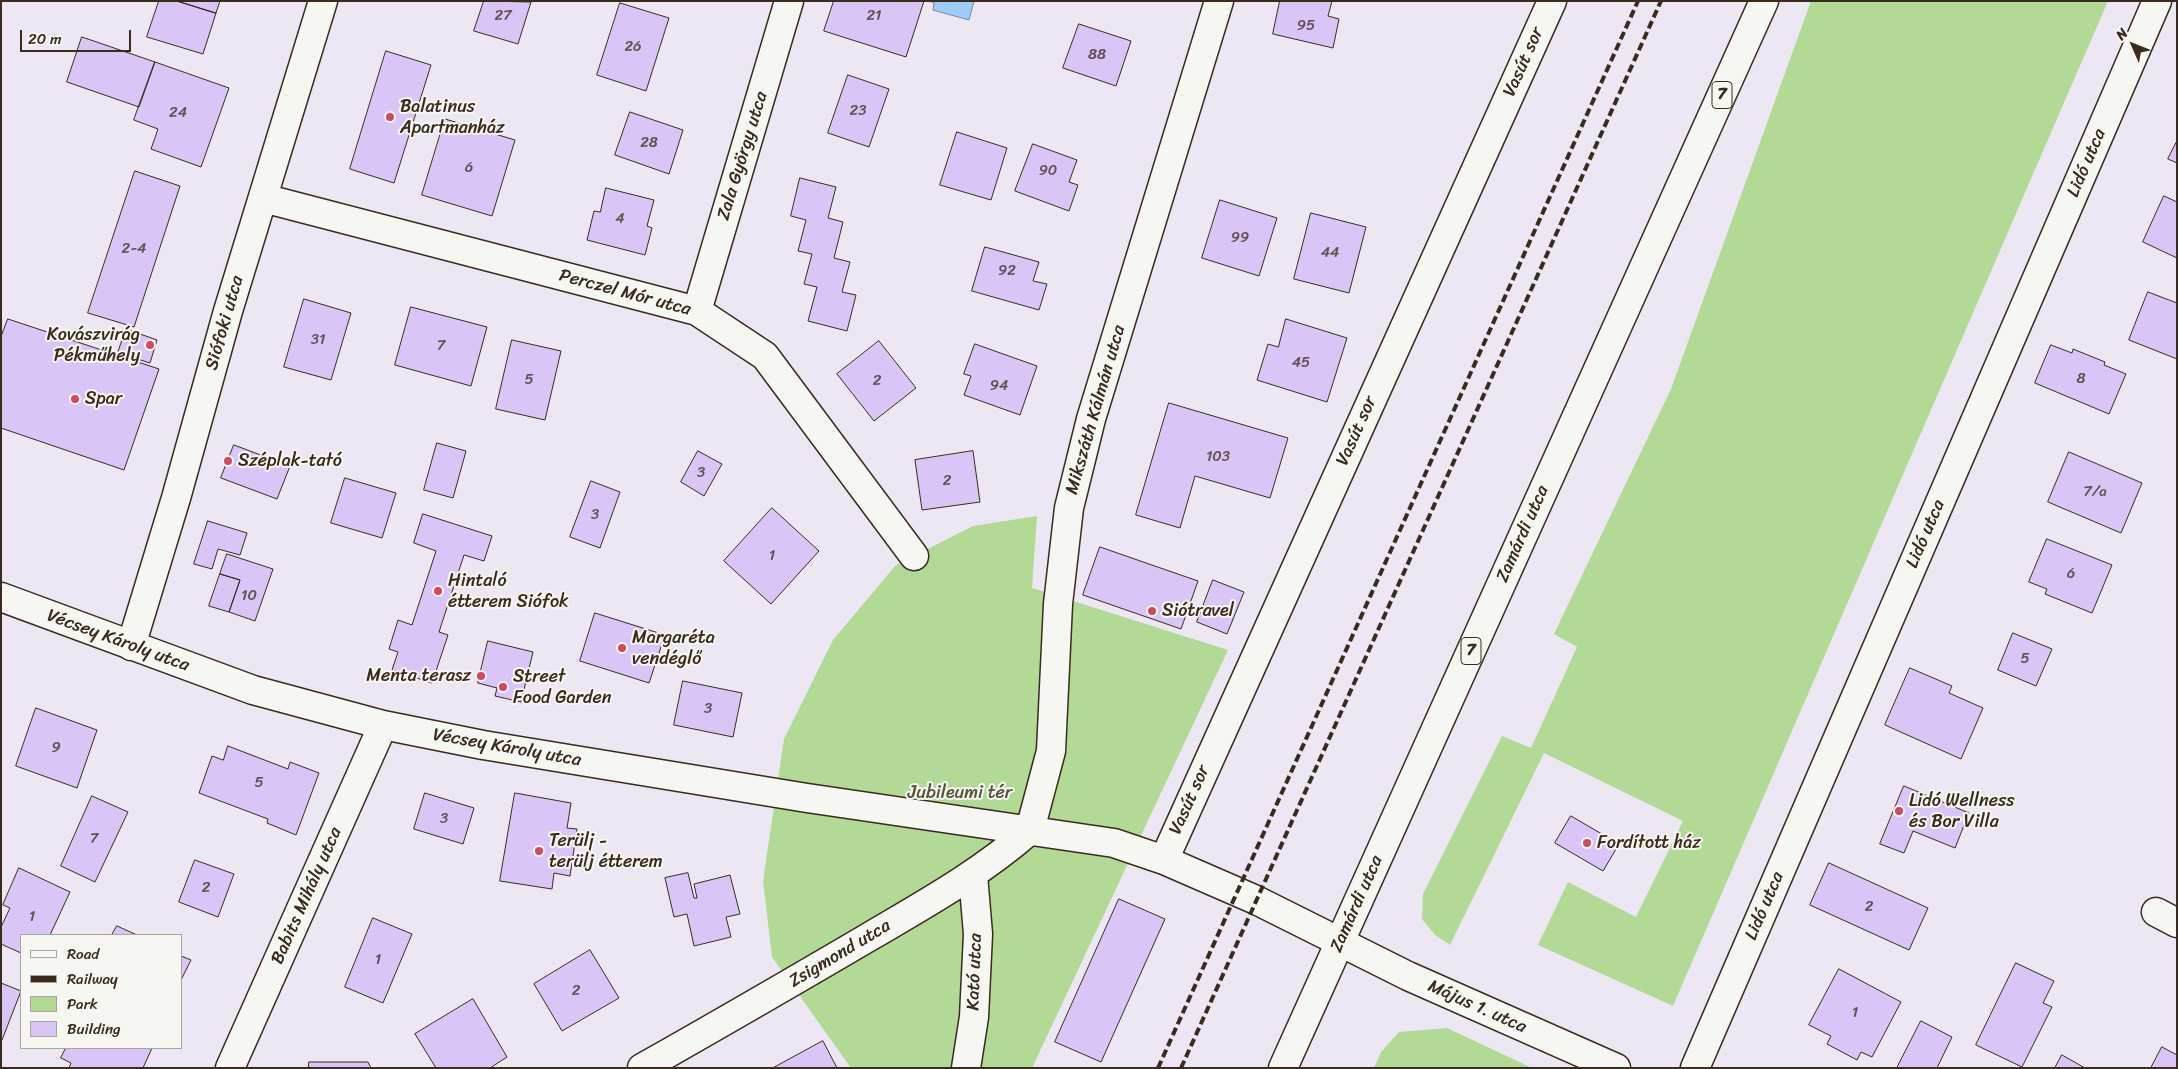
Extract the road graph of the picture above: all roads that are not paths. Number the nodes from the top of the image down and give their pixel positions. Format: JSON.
{"nodes":[{"id":1,"x":323,"y":1,"type":"edge"},
{"id":2,"x":789,"y":1,"type":"edge"},
{"id":3,"x":1219,"y":1,"type":"edge"},
{"id":4,"x":1552,"y":1,"type":"edge"},
{"id":5,"x":1764,"y":1,"type":"edge"},
{"id":6,"x":2157,"y":1,"type":"edge"},
{"id":7,"x":263,"y":198,"type":"junction"},
{"id":8,"x":697,"y":311,"type":"junction"},
{"id":9,"x":914,"y":556,"type":"dead end"},
{"id":10,"x":3,"y":603,"type":"edge"},
{"id":11,"x":130,"y":646,"type":"junction"},
{"id":12,"x":383,"y":725,"type":"junction"},
{"id":13,"x":1030,"y":830,"type":"junction"},
{"id":14,"x":1164,"y":860,"type":"junction"},
{"id":15,"x":973,"y":875,"type":"junction"},
{"id":16,"x":1339,"y":942,"type":"junction"},
{"id":17,"x":230,"y":1068,"type":"edge"},
{"id":18,"x":642,"y":1068,"type":"edge"},
{"id":19,"x":966,"y":1068,"type":"edge"},
{"id":20,"x":1283,"y":1068,"type":"edge"},
{"id":21,"x":1616,"y":1068,"type":"edge"},
{"id":22,"x":1695,"y":1068,"type":"edge"}],
"edges":[{"from":1,"to":7,"type":"street","name":"Siófoki utca"},
{"from":2,"to":8,"type":"street","name":"Zala György utca"},
{"from":3,"to":13,"type":"street","name":"Mikszáth Kálmán utca"},
{"from":4,"to":14,"type":"street","name":"Vasút sor"},
{"from":5,"to":16,"type":"street","name":"Zamárdi utca","number":"7"},
{"from":6,"to":22,"type":"street","name":"Lidó utca"},
{"from":7,"to":8,"type":"street","name":"Perczel Mór utca"},
{"from":7,"to":11,"type":"street","name":"Siófoki utca"},
{"from":8,"to":9,"type":"street","name":"Perczel Mór utca"},
{"from":10,"to":11,"type":"street","name":"Vécsey Károly utca"},
{"from":11,"to":12,"type":"street","name":"Vécsey Károly utca"},
{"from":12,"to":13,"type":"street","name":"Vécsey Károly utca"},
{"from":12,"to":17,"type":"street","name":"Babits Mihály utca"},
{"from":13,"to":14,"type":"street"},
{"from":13,"to":15,"type":"street","name":"Zsigmond utca"},
{"from":14,"to":16,"type":"street"},
{"from":15,"to":18,"type":"street","name":"Zsigmond utca"},
{"from":15,"to":19,"type":"street","name":"Kató utca"},
{"from":16,"to":20,"type":"street","name":"Zamárdi utca","number":"7"},
{"from":16,"to":21,"type":"street","name":"Május 1. utca"}]}
